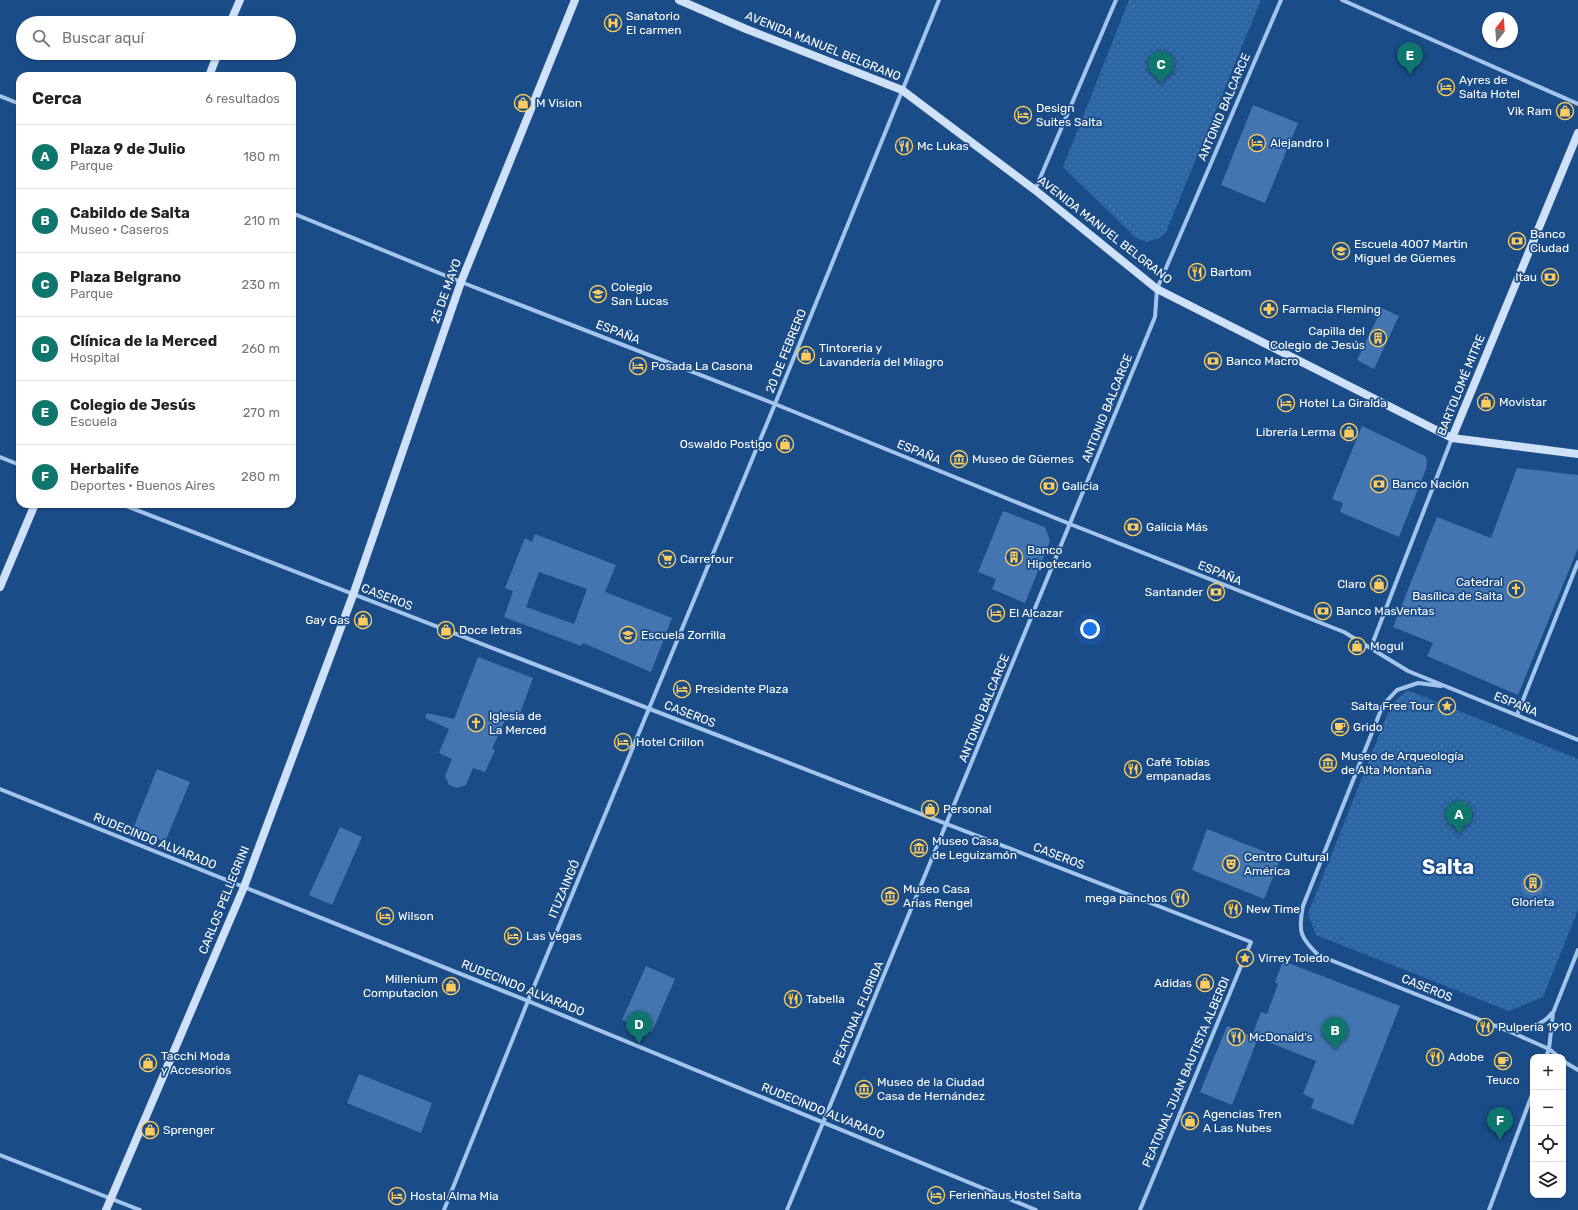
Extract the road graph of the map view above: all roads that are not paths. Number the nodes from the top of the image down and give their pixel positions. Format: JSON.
{"nodes":[{"id":1,"x":240,"y":0,"type":"edge"},
{"id":2,"x":575,"y":0,"type":"edge"},
{"id":3,"x":679,"y":0,"type":"edge"},
{"id":4,"x":939,"y":0,"type":"edge"},
{"id":5,"x":1116,"y":0,"type":"edge"},
{"id":6,"x":1281,"y":0,"type":"edge"},
{"id":7,"x":1342,"y":0,"type":"edge"},
{"id":8,"x":233,"y":16,"type":"edge"},
{"id":9,"x":215,"y":60,"type":"edge"},
{"id":10,"x":211,"y":72,"type":"edge"},
{"id":11,"x":902,"y":90,"type":"junction"},
{"id":12,"x":0,"y":96,"type":"edge"},
{"id":13,"x":16,"y":102,"type":"edge"},
{"id":14,"x":1578,"y":104,"type":"edge"},
{"id":15,"x":1578,"y":133,"type":"edge"},
{"id":16,"x":1035,"y":190,"type":"junction"},
{"id":17,"x":296,"y":215,"type":"edge"},
{"id":18,"x":461,"y":282,"type":"junction"},
{"id":19,"x":1158,"y":289,"type":"junction"},
{"id":20,"x":775,"y":404,"type":"junction"},
{"id":21,"x":1452,"y":438,"type":"junction"},
{"id":22,"x":1578,"y":454,"type":"edge"},
{"id":23,"x":0,"y":457,"type":"edge"},
{"id":24,"x":16,"y":463,"type":"edge"},
{"id":25,"x":33,"y":508,"type":"edge"},
{"id":26,"x":131,"y":508,"type":"edge"},
{"id":27,"x":1070,"y":524,"type":"junction"},
{"id":28,"x":1578,"y":562,"type":"edge"},
{"id":29,"x":0,"y":587,"type":"edge"},
{"id":30,"x":353,"y":595,"type":"junction"},
{"id":31,"x":1371,"y":647,"type":"junction"},
{"id":32,"x":1447,"y":687,"type":"junction"},
{"id":33,"x":650,"y":709,"type":"junction"},
{"id":34,"x":1517,"y":715,"type":"junction"},
{"id":35,"x":1578,"y":740,"type":"edge"},
{"id":36,"x":0,"y":789,"type":"edge"},
{"id":37,"x":948,"y":823,"type":"junction"},
{"id":38,"x":244,"y":887,"type":"junction"},
{"id":39,"x":1252,"y":942,"type":"joint"},
{"id":40,"x":1578,"y":950,"type":"edge"},
{"id":41,"x":528,"y":1001,"type":"junction"},
{"id":42,"x":1553,"y":1013,"type":"junction"},
{"id":43,"x":1490,"y":1023,"type":"junction"},
{"id":44,"x":1549,"y":1049,"type":"junction"},
{"id":45,"x":1547,"y":1054,"type":"edge"},
{"id":46,"x":1555,"y":1054,"type":"edge"},
{"id":47,"x":1566,"y":1063,"type":"edge"},
{"id":48,"x":1578,"y":1070,"type":"edge"},
{"id":49,"x":1530,"y":1100,"type":"edge"},
{"id":50,"x":823,"y":1122,"type":"junction"},
{"id":51,"x":0,"y":1155,"type":"edge"},
{"id":52,"x":111,"y":1198,"type":"junction"},
{"id":53,"x":106,"y":1210,"type":"edge"},
{"id":54,"x":140,"y":1210,"type":"edge"},
{"id":55,"x":444,"y":1210,"type":"edge"},
{"id":56,"x":787,"y":1210,"type":"edge"},
{"id":57,"x":1036,"y":1210,"type":"edge"},
{"id":58,"x":1140,"y":1210,"type":"edge"},
{"id":59,"x":1488,"y":1210,"type":"edge"}],
"edges":[{"from":1,"to":8,"type":"main road"},
{"from":2,"to":18,"type":"main road","name":"25 DE MAYO"},
{"from":3,"to":11,"type":"main road","name":"AVENIDA MANUEL BELGRANO"},
{"from":4,"to":11,"type":"street","name":"20 DE FEBRERO"},
{"from":5,"to":16,"type":"street"},
{"from":6,"to":19,"type":"street","name":"ANTONIO BALCARCE"},
{"from":7,"to":14,"type":"street"},
{"from":9,"to":10,"type":"main road"},
{"from":11,"to":16,"type":"main road","name":"AVENIDA MANUEL BELGRANO"},
{"from":11,"to":20,"type":"street","name":"20 DE FEBRERO"},
{"from":12,"to":13,"type":"street"},
{"from":15,"to":21,"type":"main road","name":"BARTOLOMÉ MITRE"},
{"from":16,"to":19,"type":"main road","name":"AVENIDA MANUEL BELGRANO"},
{"from":17,"to":18,"type":"street","name":"ESPAÑA"},
{"from":18,"to":20,"type":"street","name":"ESPAÑA"},
{"from":18,"to":30,"type":"main road","name":"25 DE MAYO"},
{"from":19,"to":21,"type":"main road","name":"AVENIDA MANUEL BELGRANO"},
{"from":19,"to":27,"type":"street","name":"ANTONIO BALCARCE"},
{"from":20,"to":27,"type":"street","name":"ESPAÑA"},
{"from":20,"to":33,"type":"street","name":"20 DE FEBRERO"},
{"from":21,"to":22,"type":"main road","name":"AVENIDA MANUEL BELGRANO"},
{"from":21,"to":31,"type":"street","name":"BARTOLOMÉ MITRE"},
{"from":23,"to":24,"type":"street"},
{"from":25,"to":29,"type":"main road"},
{"from":26,"to":30,"type":"street","name":"CASEROS"},
{"from":27,"to":31,"type":"street","name":"ESPAÑA"},
{"from":27,"to":37,"type":"street","name":"ANTONIO BALCARCE"},
{"from":28,"to":34,"type":"street"},
{"from":30,"to":33,"type":"street","name":"CASEROS"},
{"from":30,"to":38,"type":"main road","name":"CARLOS PELLEGRINI"},
{"from":31,"to":32,"type":"street","name":"ESPAÑA"},
{"from":32,"to":34,"type":"street","name":"ESPAÑA"},
{"from":32,"to":43,"type":"street","name":"CASEROS"},
{"from":33,"to":37,"type":"street","name":"CASEROS"},
{"from":33,"to":41,"type":"street","name":"ITUZAINGÓ"},
{"from":34,"to":35,"type":"street","name":"ESPAÑA"},
{"from":36,"to":38,"type":"street","name":"RUDECINDO ALVARADO"},
{"from":37,"to":39,"type":"street","name":"CASEROS"},
{"from":37,"to":50,"type":"street","name":"PEATONAL FLORIDA"},
{"from":38,"to":41,"type":"street","name":"RUDECINDO ALVARADO"},
{"from":38,"to":52,"type":"main road","name":"CARLOS PELLEGRINI"},
{"from":39,"to":58,"type":"street","name":"PEATONAL JUAN BAUTISTA ALBERDI"},
{"from":40,"to":42,"type":"street"},
{"from":41,"to":50,"type":"street","name":"RUDECINDO ALVARADO"},
{"from":41,"to":55,"type":"street","name":"ITUZAINGÓ"},
{"from":42,"to":43,"type":"street"},
{"from":42,"to":44,"type":"street"},
{"from":43,"to":44,"type":"street","name":"CASEROS"},
{"from":44,"to":45,"type":"street"},
{"from":44,"to":46,"type":"street","name":"CASEROS"},
{"from":47,"to":48,"type":"street"},
{"from":49,"to":59,"type":"street"},
{"from":50,"to":56,"type":"street","name":"PEATONAL FLORIDA"},
{"from":50,"to":57,"type":"street","name":"RUDECINDO ALVARADO"},
{"from":51,"to":52,"type":"street"},
{"from":52,"to":53,"type":"main road","name":"CARLOS PELLEGRINI"},
{"from":52,"to":54,"type":"street"}]}
